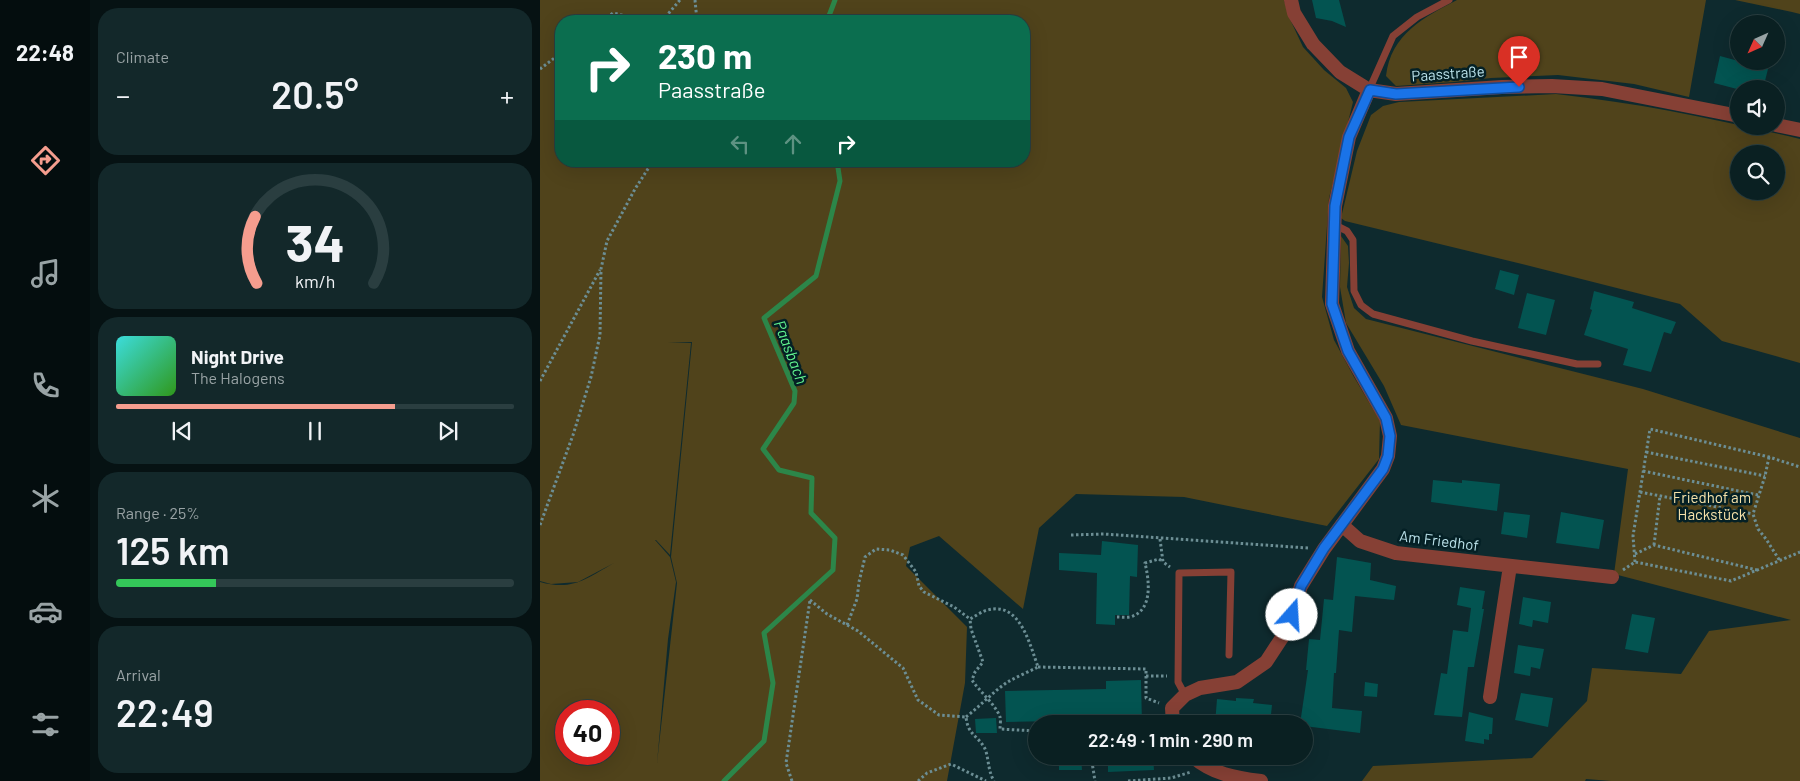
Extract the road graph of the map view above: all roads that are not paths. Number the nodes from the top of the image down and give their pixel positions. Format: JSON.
{"nodes":[{"id":1,"x":1291,"y":0,"type":"edge"},
{"id":2,"x":1450,"y":0,"type":"edge"},
{"id":3,"x":1370,"y":90,"type":"junction"},
{"id":4,"x":1730,"y":114,"type":"edge"},
{"id":5,"x":1785,"y":127,"type":"edge"},
{"id":6,"x":1800,"y":130,"type":"edge"},
{"id":7,"x":1334,"y":225,"type":"junction"},
{"id":8,"x":1598,"y":364,"type":"dead end"},
{"id":9,"x":1342,"y":526,"type":"junction"},
{"id":10,"x":1510,"y":566,"type":"junction"},
{"id":11,"x":1612,"y":577,"type":"road end"},
{"id":12,"x":1229,"y":655,"type":"dead end"},
{"id":13,"x":1185,"y":695,"type":"junction"},
{"id":14,"x":1490,"y":697,"type":"dead end"},
{"id":15,"x":1172,"y":715,"type":"edge"},
{"id":16,"x":1206,"y":765,"type":"edge"},
{"id":17,"x":1262,"y":781,"type":"edge"}],
"edges":[{"from":1,"to":3,"type":"street","name":"Paasstraße"},
{"from":2,"to":3,"type":"lane"},
{"from":3,"to":4,"type":"street","name":"Paasstraße"},
{"from":3,"to":7,"type":"street"},
{"from":5,"to":6,"type":"street"},
{"from":7,"to":8,"type":"lane"},
{"from":7,"to":9,"type":"street"},
{"from":9,"to":10,"type":"street","name":"Am Friedhof"},
{"from":9,"to":13,"type":"street"},
{"from":10,"to":11,"type":"street","name":"Am Friedhof"},
{"from":10,"to":14,"type":"street"},
{"from":12,"to":13,"type":"lane"},
{"from":13,"to":15,"type":"street"},
{"from":16,"to":17,"type":"street"}]}
